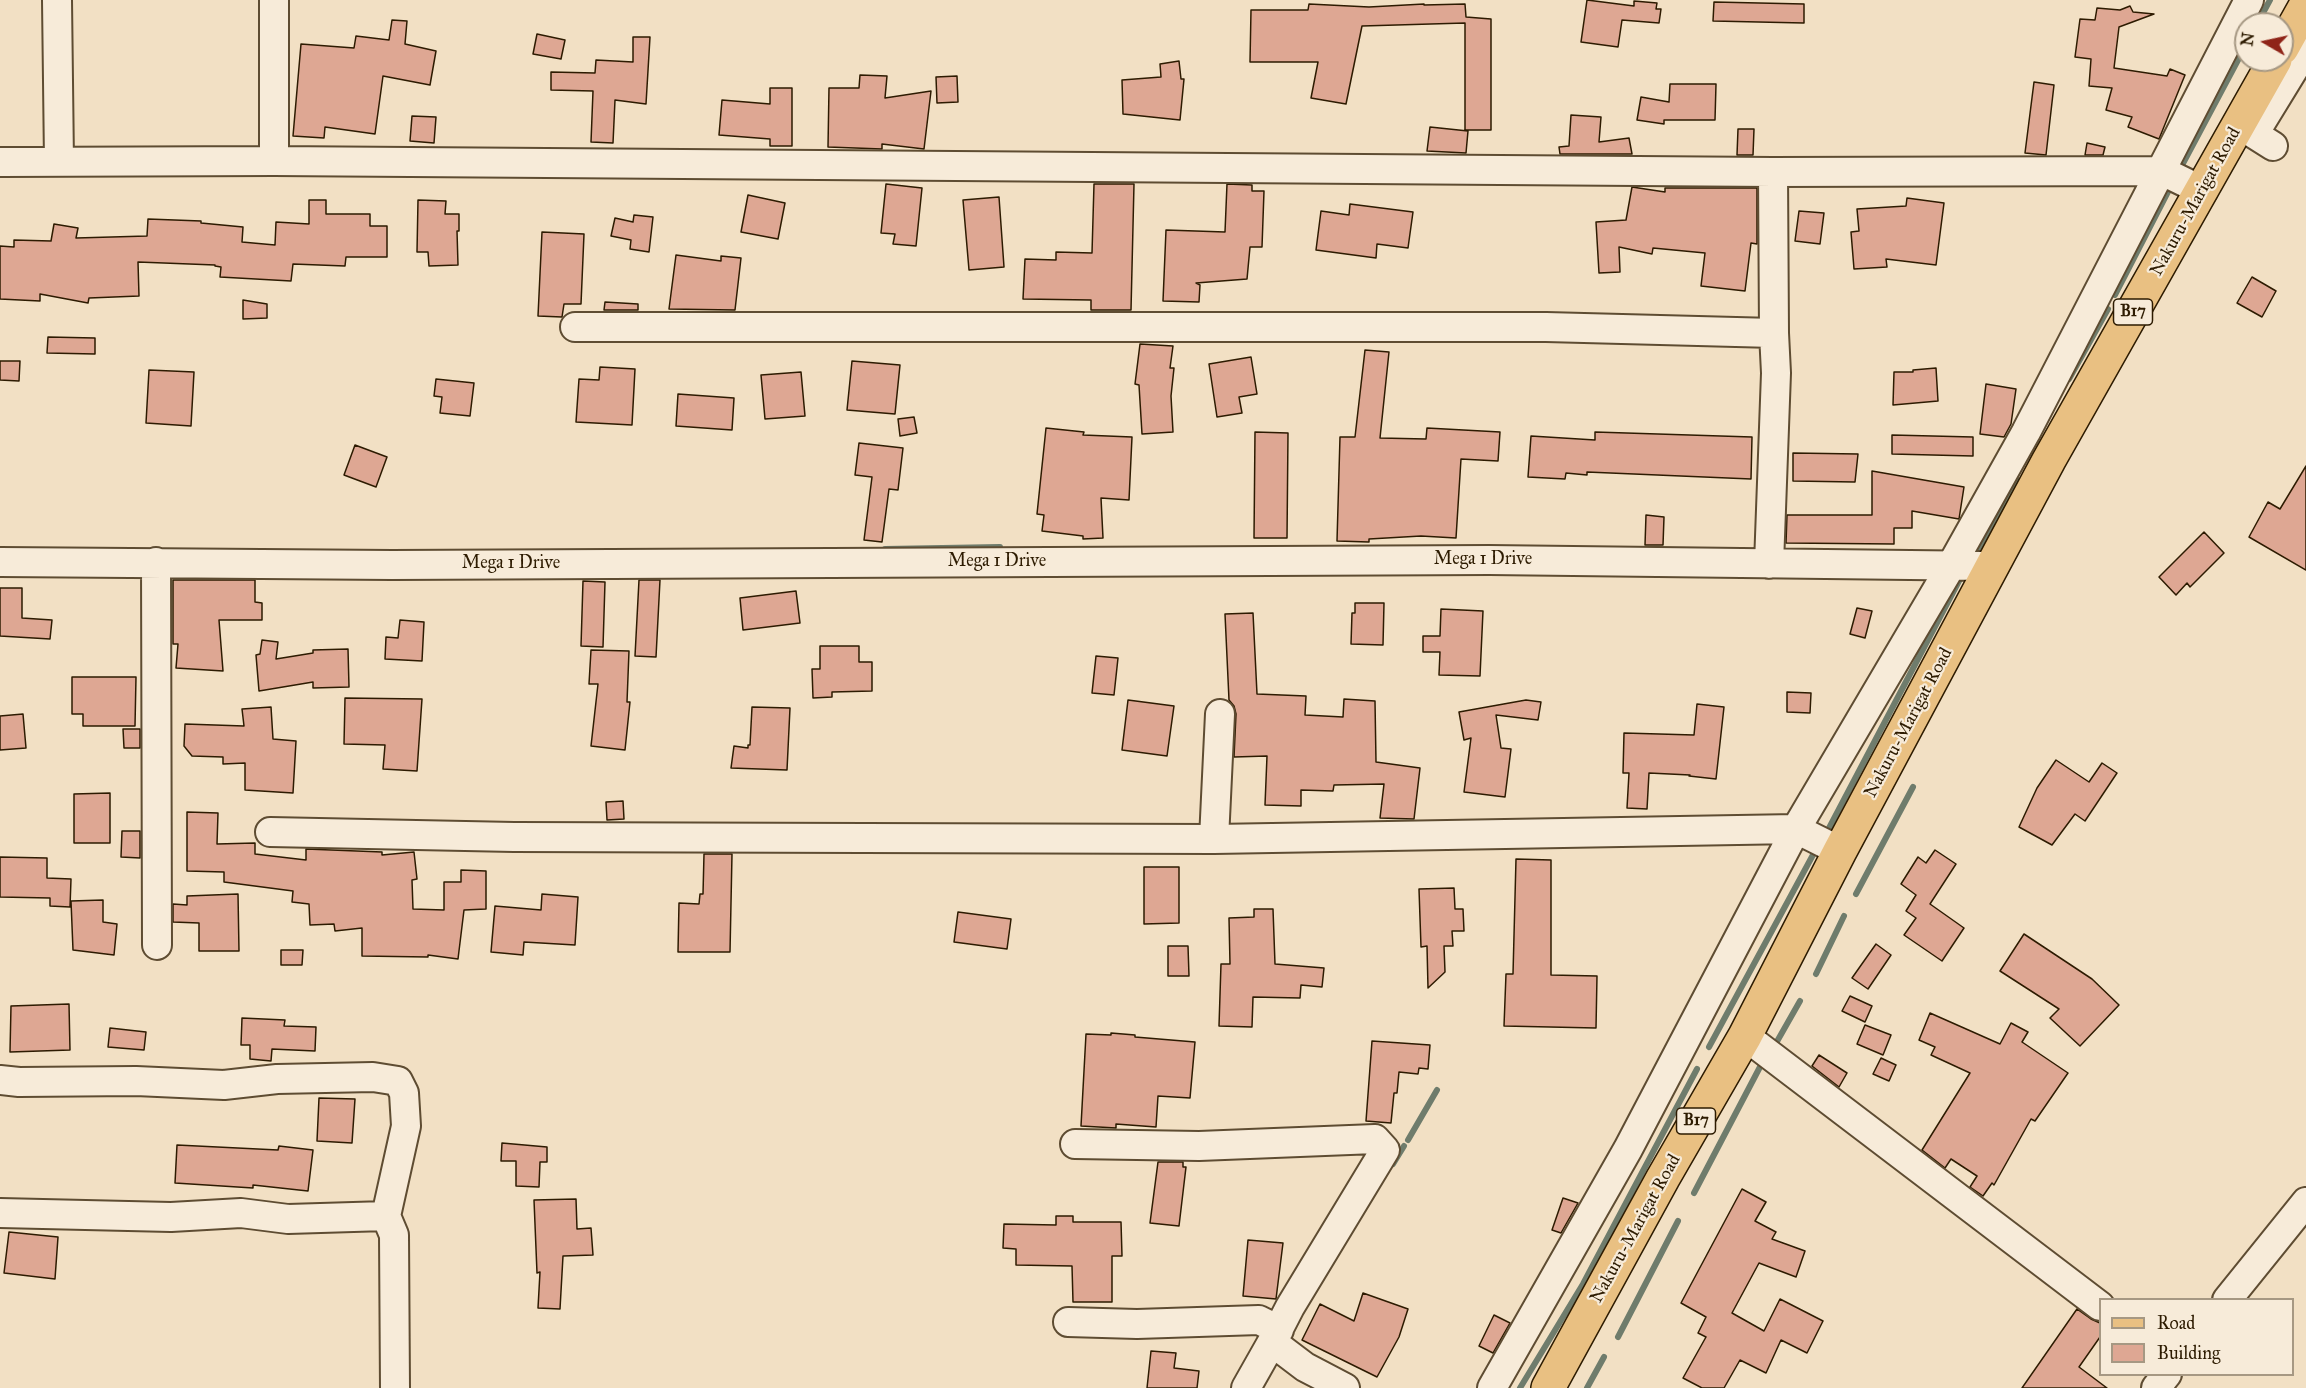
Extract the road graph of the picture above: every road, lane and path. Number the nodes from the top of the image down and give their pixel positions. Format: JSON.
{"nodes":[{"id":1,"x":57,"y":0,"type":"edge"},
{"id":2,"x":274,"y":0,"type":"edge"},
{"id":3,"x":2249,"y":0,"type":"edge"},
{"id":4,"x":2306,"y":5,"type":"edge"},
{"id":5,"x":2294,"y":26,"type":"edge"},
{"id":6,"x":2306,"y":49,"type":"edge"},
{"id":7,"x":2268,"y":72,"type":"edge"},
{"id":8,"x":2273,"y":146,"type":"dead end"},
{"id":9,"x":274,"y":161,"type":"junction"},
{"id":10,"x":0,"y":162,"type":"edge"},
{"id":11,"x":60,"y":162,"type":"junction"},
{"id":12,"x":2162,"y":171,"type":"junction"},
{"id":13,"x":1773,"y":172,"type":"junction"},
{"id":14,"x":2203,"y":191,"type":"junction"},
{"id":15,"x":2098,"y":294,"type":"junction"},
{"id":16,"x":2134,"y":312,"type":"junction"},
{"id":17,"x":575,"y":327,"type":"dead end"},
{"id":18,"x":1774,"y":333,"type":"junction"},
{"id":19,"x":2047,"y":391,"type":"junction"},
{"id":20,"x":2079,"y":407,"type":"junction"},
{"id":21,"x":0,"y":562,"type":"edge"},
{"id":22,"x":156,"y":562,"type":"junction"},
{"id":23,"x":1770,"y":564,"type":"junction"},
{"id":24,"x":1951,"y":566,"type":"junction"},
{"id":25,"x":1994,"y":566,"type":"junction"},
{"id":26,"x":1220,"y":714,"type":"dead end"},
{"id":27,"x":1796,"y":829,"type":"junction"},
{"id":28,"x":270,"y":832,"type":"dead end"},
{"id":29,"x":1214,"y":839,"type":"junction"},
{"id":30,"x":1840,"y":851,"type":"junction"},
{"id":31,"x":157,"y":945,"type":"dead end"},
{"id":32,"x":1745,"y":1036,"type":"junction"},
{"id":33,"x":0,"y":1080,"type":"edge"},
{"id":34,"x":1075,"y":1144,"type":"dead end"},
{"id":35,"x":2306,"y":1202,"type":"edge"},
{"id":36,"x":0,"y":1213,"type":"edge"},
{"id":37,"x":386,"y":1216,"type":"junction"},
{"id":38,"x":2228,"y":1298,"type":"edge"},
{"id":39,"x":2099,"y":1305,"type":"edge"},
{"id":40,"x":1068,"y":1322,"type":"dead end"},
{"id":41,"x":1275,"y":1336,"type":"junction"},
{"id":42,"x":2165,"y":1376,"type":"edge"},
{"id":43,"x":395,"y":1388,"type":"edge"},
{"id":44,"x":1246,"y":1388,"type":"edge"},
{"id":45,"x":1345,"y":1388,"type":"edge"},
{"id":46,"x":1492,"y":1388,"type":"edge"},
{"id":47,"x":1548,"y":1388,"type":"edge"},
{"id":48,"x":2156,"y":1388,"type":"edge"}],
"edges":[{"from":1,"to":11,"type":"street"},
{"from":2,"to":9,"type":"street"},
{"from":3,"to":12,"type":"street"},
{"from":4,"to":5,"type":"main road"},
{"from":6,"to":8,"type":"street"},
{"from":7,"to":14,"type":"main road","name":"Nakuru-Marigat Road","number":"B17"},
{"from":9,"to":11,"type":"street"},
{"from":9,"to":13,"type":"street"},
{"from":10,"to":11,"type":"street"},
{"from":12,"to":13,"type":"street"},
{"from":12,"to":14,"type":"street"},
{"from":12,"to":15,"type":"street"},
{"from":13,"to":18,"type":"street"},
{"from":14,"to":16,"type":"main road","name":"Nakuru-Marigat Road","number":"B17"},
{"from":15,"to":16,"type":"street"},
{"from":15,"to":19,"type":"street"},
{"from":16,"to":20,"type":"main road","name":"Nakuru-Marigat Road","number":"B17"},
{"from":17,"to":18,"type":"street"},
{"from":18,"to":23,"type":"street"},
{"from":19,"to":20,"type":"street"},
{"from":19,"to":24,"type":"street"},
{"from":20,"to":25,"type":"main road","name":"Nakuru-Marigat Road","number":"B17"},
{"from":21,"to":22,"type":"street","name":"Mega 1 Drive"},
{"from":22,"to":23,"type":"street","name":"Mega 1 Drive"},
{"from":22,"to":31,"type":"street"},
{"from":23,"to":24,"type":"street","name":"Mega 1 Drive"},
{"from":24,"to":25,"type":"street","name":"Mega 1 Drive"},
{"from":24,"to":27,"type":"street"},
{"from":25,"to":30,"type":"main road","name":"Nakuru-Marigat Road","number":"B17"},
{"from":26,"to":29,"type":"street"},
{"from":27,"to":29,"type":"street"},
{"from":27,"to":30,"type":"street"},
{"from":27,"to":46,"type":"street"},
{"from":28,"to":29,"type":"street"},
{"from":30,"to":32,"type":"main road","name":"Nakuru-Marigat Road","number":"B17"},
{"from":32,"to":39,"type":"street"},
{"from":32,"to":47,"type":"main road","name":"Nakuru-Marigat Road","number":"B17"},
{"from":33,"to":37,"type":"street"},
{"from":34,"to":41,"type":"street"},
{"from":35,"to":38,"type":"street"},
{"from":36,"to":37,"type":"street"},
{"from":37,"to":43,"type":"street"},
{"from":40,"to":41,"type":"street"},
{"from":41,"to":44,"type":"street"},
{"from":41,"to":45,"type":"street"},
{"from":42,"to":48,"type":"street"}]}
